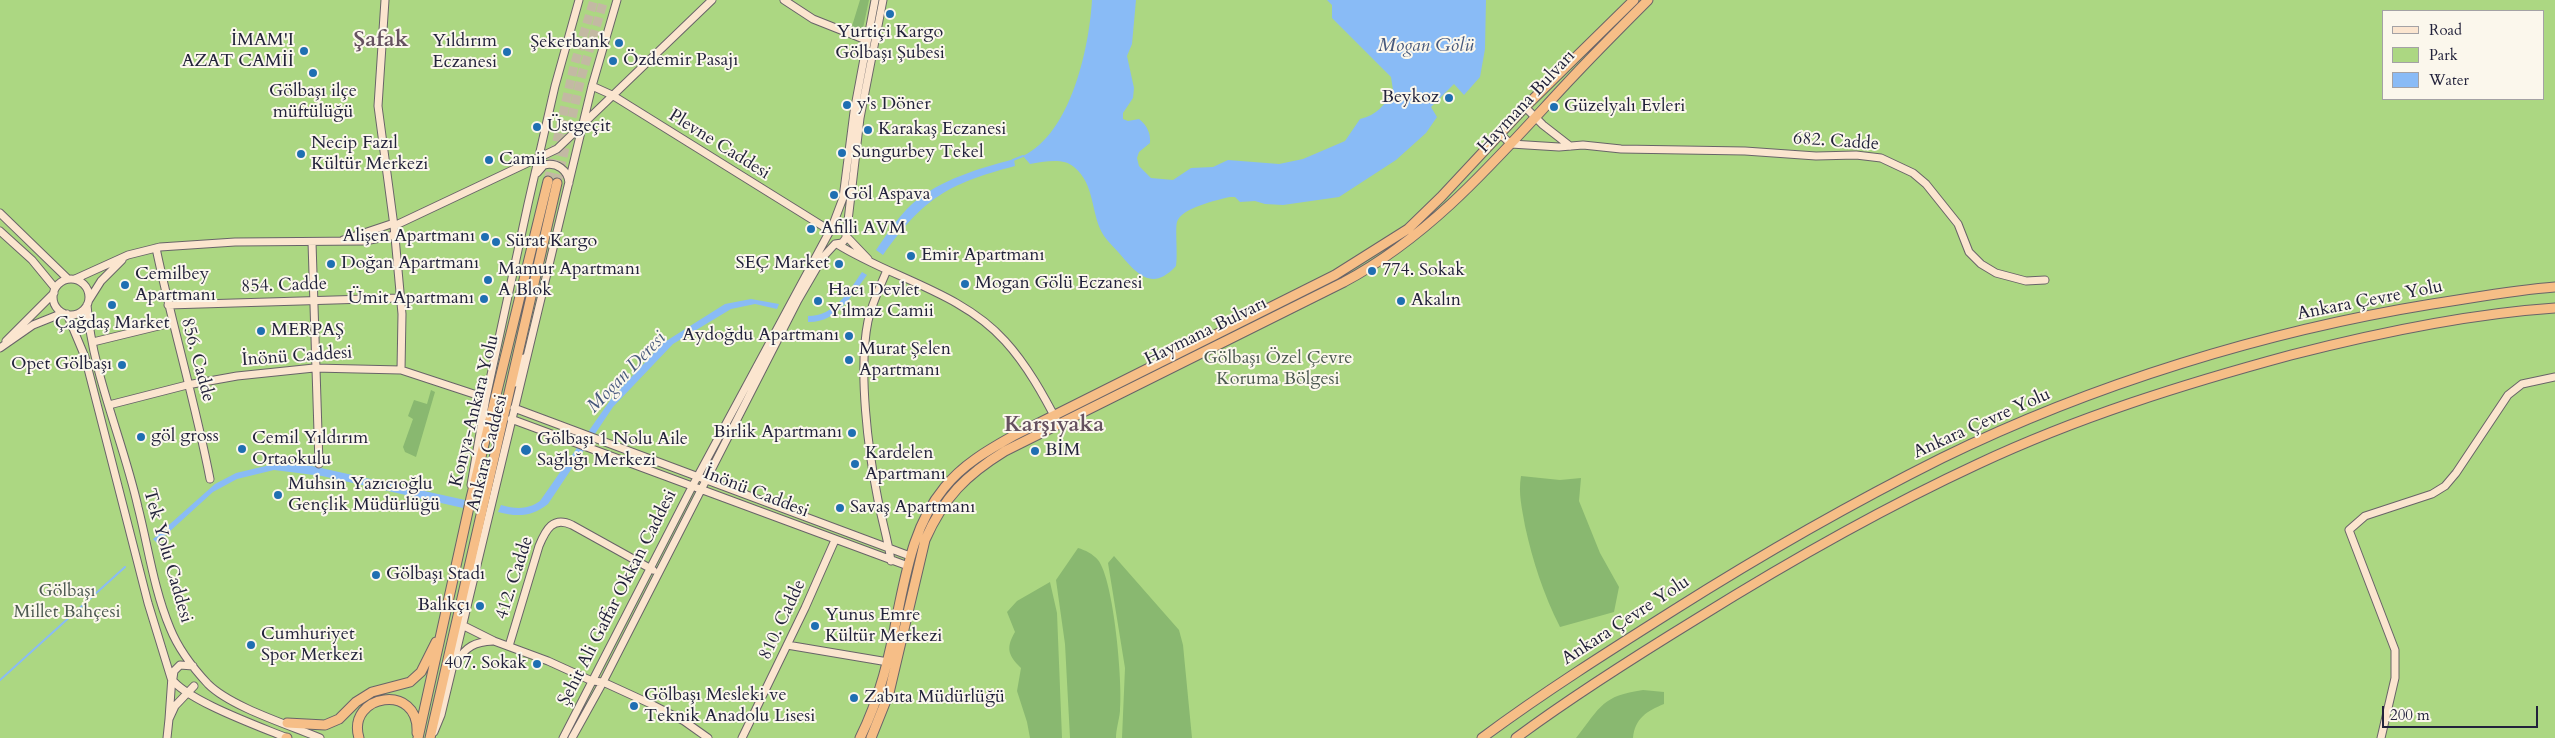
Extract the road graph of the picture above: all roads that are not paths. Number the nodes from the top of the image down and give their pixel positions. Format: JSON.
{"nodes":[{"id":1,"x":385,"y":0,"type":"edge"},
{"id":2,"x":579,"y":0,"type":"edge"},
{"id":3,"x":617,"y":0,"type":"edge"},
{"id":4,"x":712,"y":0,"type":"edge"},
{"id":5,"x":784,"y":0,"type":"edge"},
{"id":6,"x":875,"y":0,"type":"edge"},
{"id":7,"x":883,"y":0,"type":"edge"},
{"id":8,"x":1634,"y":0,"type":"edge"},
{"id":9,"x":1648,"y":0,"type":"edge"},
{"id":10,"x":866,"y":40,"type":"junction"},
{"id":11,"x":592,"y":86,"type":"junction"},
{"id":12,"x":612,"y":95,"type":"junction"},
{"id":13,"x":1525,"y":107,"type":"junction"},
{"id":14,"x":1536,"y":118,"type":"junction"},
{"id":15,"x":584,"y":123,"type":"junction"},
{"id":16,"x":1500,"y":134,"type":"junction"},
{"id":17,"x":544,"y":136,"type":"junction"},
{"id":18,"x":1511,"y":144,"type":"junction"},
{"id":19,"x":561,"y":146,"type":"junction"},
{"id":20,"x":1571,"y":146,"type":"junction"},
{"id":21,"x":539,"y":159,"type":"junction"},
{"id":22,"x":521,"y":168,"type":"junction"},
{"id":23,"x":535,"y":176,"type":"junction"},
{"id":24,"x":570,"y":186,"type":"junction"},
{"id":25,"x":0,"y":213,"type":"edge"},
{"id":26,"x":394,"y":225,"type":"junction"},
{"id":27,"x":0,"y":231,"type":"edge"},
{"id":28,"x":829,"y":231,"type":"junction"},
{"id":29,"x":395,"y":235,"type":"junction"},
{"id":30,"x":846,"y":236,"type":"junction"},
{"id":31,"x":343,"y":240,"type":"junction"},
{"id":32,"x":312,"y":242,"type":"junction"},
{"id":33,"x":836,"y":244,"type":"junction"},
{"id":34,"x":156,"y":248,"type":"junction"},
{"id":35,"x":128,"y":255,"type":"junction"},
{"id":36,"x":870,"y":262,"type":"junction"},
{"id":37,"x":887,"y":270,"type":"junction"},
{"id":38,"x":72,"y":279,"type":"junction"},
{"id":39,"x":2045,"y":280,"type":"dead end"},
{"id":40,"x":2555,"y":287,"type":"edge"},
{"id":41,"x":54,"y":291,"type":"junction"},
{"id":42,"x":400,"y":298,"type":"junction"},
{"id":43,"x":313,"y":300,"type":"junction"},
{"id":44,"x":88,"y":302,"type":"junction"},
{"id":45,"x":168,"y":305,"type":"junction"},
{"id":46,"x":2555,"y":308,"type":"edge"},
{"id":47,"x":65,"y":314,"type":"junction"},
{"id":48,"x":171,"y":323,"type":"junction"},
{"id":49,"x":93,"y":342,"type":"junction"},
{"id":50,"x":2,"y":347,"type":"edge"},
{"id":51,"x":314,"y":368,"type":"junction"},
{"id":52,"x":401,"y":370,"type":"junction"},
{"id":53,"x":2555,"y":377,"type":"edge"},
{"id":54,"x":187,"y":385,"type":"junction"},
{"id":55,"x":486,"y":398,"type":"junction"},
{"id":56,"x":109,"y":405,"type":"junction"},
{"id":57,"x":510,"y":408,"type":"junction"},
{"id":58,"x":1054,"y":416,"type":"junction"},
{"id":59,"x":512,"y":418,"type":"junction"},
{"id":60,"x":1060,"y":425,"type":"junction"},
{"id":61,"x":579,"y":431,"type":"junction"},
{"id":62,"x":601,"y":439,"type":"junction"},
{"id":63,"x":574,"y":441,"type":"junction"},
{"id":64,"x":596,"y":449,"type":"junction"},
{"id":65,"x":318,"y":464,"type":"dead end"},
{"id":66,"x":702,"y":478,"type":"junction"},
{"id":67,"x":210,"y":479,"type":"dead end"},
{"id":68,"x":694,"y":485,"type":"junction"},
{"id":69,"x":701,"y":488,"type":"junction"},
{"id":70,"x":471,"y":498,"type":"junction"},
{"id":71,"x":835,"y":540,"type":"junction"},
{"id":72,"x":889,"y":549,"type":"junction"},
{"id":73,"x":891,"y":561,"type":"junction"},
{"id":74,"x":909,"y":561,"type":"junction"},
{"id":75,"x":654,"y":571,"type":"junction"},
{"id":76,"x":447,"y":614,"type":"junction"},
{"id":77,"x":462,"y":625,"type":"junction"},
{"id":78,"x":494,"y":641,"type":"junction"},
{"id":79,"x":788,"y":645,"type":"junction"},
{"id":80,"x":509,"y":646,"type":"junction"},
{"id":81,"x":888,"y":662,"type":"junction"},
{"id":82,"x":195,"y":668,"type":"junction"},
{"id":83,"x":452,"y":670,"type":"junction"},
{"id":84,"x":592,"y":681,"type":"junction"},
{"id":85,"x":603,"y":682,"type":"junction"},
{"id":86,"x":177,"y":683,"type":"junction"},
{"id":87,"x":168,"y":719,"type":"junction"},
{"id":88,"x":286,"y":723,"type":"junction"},
{"id":89,"x":167,"y":738,"type":"edge"},
{"id":90,"x":287,"y":738,"type":"edge"},
{"id":91,"x":320,"y":738,"type":"edge"},
{"id":92,"x":359,"y":738,"type":"edge"},
{"id":93,"x":417,"y":738,"type":"edge"},
{"id":94,"x":431,"y":738,"type":"edge"},
{"id":95,"x":563,"y":738,"type":"edge"},
{"id":96,"x":572,"y":738,"type":"edge"},
{"id":97,"x":708,"y":738,"type":"edge"},
{"id":98,"x":742,"y":738,"type":"edge"},
{"id":99,"x":860,"y":738,"type":"edge"},
{"id":100,"x":871,"y":738,"type":"edge"},
{"id":101,"x":1482,"y":738,"type":"edge"},
{"id":102,"x":1516,"y":738,"type":"edge"},
{"id":103,"x":2381,"y":738,"type":"edge"}],
"edges":[{"from":1,"to":26,"type":"street"},
{"from":2,"to":17,"type":"street","name":"Ankara Caddesi"},
{"from":3,"to":11,"type":"street"},
{"from":4,"to":12,"type":"street"},
{"from":5,"to":10,"type":"street"},
{"from":6,"to":10,"type":"street","name":"Şehit Ali Gaffar Okkan Caddesi"},
{"from":7,"to":30,"type":"street"},
{"from":8,"to":13,"type":"highway","name":"Haymana Bulvarı"},
{"from":9,"to":14,"type":"highway","name":"Haymana Bulvarı"},
{"from":10,"to":28,"type":"street","name":"Şehit Ali Gaffar Okkan Caddesi"},
{"from":11,"to":12,"type":"street","name":"Plevne Caddesi"},
{"from":11,"to":15,"type":"street"},
{"from":12,"to":15,"type":"street"},
{"from":12,"to":28,"type":"street","name":"Plevne Caddesi"},
{"from":13,"to":14,"type":"street"},
{"from":13,"to":16,"type":"highway","name":"Haymana Bulvarı"},
{"from":14,"to":18,"type":"highway","name":"Haymana Bulvarı"},
{"from":14,"to":20,"type":"street"},
{"from":15,"to":19,"type":"street"},
{"from":15,"to":24,"type":"street"},
{"from":16,"to":18,"type":"street"},
{"from":16,"to":58,"type":"highway","name":"Haymana Bulvarı"},
{"from":17,"to":19,"type":"street"},
{"from":17,"to":21,"type":"street","name":"Ankara Caddesi"},
{"from":18,"to":20,"type":"street","name":"682. Cadde"},
{"from":18,"to":60,"type":"highway","name":"Haymana Bulvarı"},
{"from":19,"to":21,"type":"street"},
{"from":20,"to":39,"type":"street","name":"682. Cadde"},
{"from":21,"to":22,"type":"street"},
{"from":21,"to":23,"type":"street","name":"Ankara Caddesi"},
{"from":22,"to":23,"type":"street"},
{"from":22,"to":26,"type":"street"},
{"from":23,"to":24,"type":"street"},
{"from":23,"to":55,"type":"street","name":"Ankara Caddesi"},
{"from":24,"to":57,"type":"street","name":"Ankara Caddesi"},
{"from":25,"to":38,"type":"street"},
{"from":26,"to":29,"type":"street"},
{"from":26,"to":31,"type":"street"},
{"from":27,"to":41,"type":"street"},
{"from":28,"to":30,"type":"street"},
{"from":28,"to":33,"type":"street"},
{"from":28,"to":66,"type":"street","name":"Şehit Ali Gaffar Okkan Caddesi"},
{"from":29,"to":31,"type":"street"},
{"from":29,"to":42,"type":"street"},
{"from":30,"to":33,"type":"street","name":"Şehit Ali Gaffar Okkan Caddesi"},
{"from":30,"to":36,"type":"street"},
{"from":31,"to":32,"type":"street"},
{"from":32,"to":34,"type":"street"},
{"from":32,"to":43,"type":"street"},
{"from":33,"to":36,"type":"street"},
{"from":33,"to":66,"type":"street","name":"Şehit Ali Gaffar Okkan Caddesi"},
{"from":34,"to":35,"type":"street"},
{"from":34,"to":45,"type":"street","name":"856. Cadde"},
{"from":35,"to":38,"type":"street"},
{"from":35,"to":44,"type":"street"},
{"from":36,"to":37,"type":"street"},
{"from":37,"to":58,"type":"street"},
{"from":37,"to":72,"type":"street"},
{"from":38,"to":41,"type":"street"},
{"from":38,"to":44,"type":"street"},
{"from":40,"to":101,"type":"highway","name":"Ankara Çevre Yolu"},
{"from":41,"to":47,"type":"street"},
{"from":41,"to":50,"type":"street"},
{"from":42,"to":43,"type":"street","name":"854. Cadde"},
{"from":42,"to":52,"type":"street"},
{"from":43,"to":45,"type":"street","name":"854. Cadde"},
{"from":43,"to":51,"type":"street"},
{"from":44,"to":47,"type":"street"},
{"from":44,"to":49,"type":"street","name":"Tek Yolu Caddesi"},
{"from":45,"to":48,"type":"street","name":"856. Cadde"},
{"from":46,"to":102,"type":"highway","name":"Ankara Çevre Yolu"},
{"from":47,"to":50,"type":"street"},
{"from":47,"to":86,"type":"street","name":"Tek Yolu Caddesi"},
{"from":48,"to":49,"type":"street"},
{"from":48,"to":54,"type":"street","name":"856. Cadde"},
{"from":49,"to":56,"type":"street","name":"Tek Yolu Caddesi"},
{"from":51,"to":52,"type":"street","name":"İnönü Caddesi"},
{"from":51,"to":54,"type":"street","name":"İnönü Caddesi"},
{"from":51,"to":65,"type":"street"},
{"from":52,"to":55,"type":"street","name":"İnönü Caddesi"},
{"from":53,"to":103,"type":"street"},
{"from":54,"to":56,"type":"street","name":"İnönü Caddesi"},
{"from":54,"to":67,"type":"street","name":"856. Cadde"},
{"from":55,"to":70,"type":"street","name":"Ankara Caddesi"},
{"from":56,"to":82,"type":"street","name":"Tek Yolu Caddesi"},
{"from":57,"to":59,"type":"street","name":"Ankara Caddesi"},
{"from":57,"to":61,"type":"street"},
{"from":57,"to":70,"type":"highway","name":"Konya-Ankara Yolu"},
{"from":57,"to":94,"type":"highway"},
{"from":58,"to":60,"type":"street"},
{"from":58,"to":74,"type":"highway","name":"Haymana Bulvarı"},
{"from":59,"to":63,"type":"street","name":"İnönü Caddesi"},
{"from":59,"to":77,"type":"street","name":"Ankara Caddesi"},
{"from":60,"to":100,"type":"highway","name":"Haymana Bulvarı"},
{"from":61,"to":62,"type":"street"},
{"from":61,"to":63,"type":"street"},
{"from":62,"to":64,"type":"street"},
{"from":62,"to":66,"type":"street"},
{"from":63,"to":64,"type":"street","name":"İnönü Caddesi"},
{"from":64,"to":68,"type":"street","name":"İnönü Caddesi"},
{"from":66,"to":68,"type":"street","name":"Şehit Ali Gaffar Okkan Caddesi"},
{"from":66,"to":69,"type":"street","name":"Şehit Ali Gaffar Okkan Caddesi"},
{"from":66,"to":72,"type":"street"},
{"from":68,"to":69,"type":"street","name":"İnönü Caddesi"},
{"from":68,"to":75,"type":"street","name":"Şehit Ali Gaffar Okkan Caddesi"},
{"from":69,"to":71,"type":"street","name":"İnönü Caddesi"},
{"from":69,"to":75,"type":"street","name":"Şehit Ali Gaffar Okkan Caddesi"},
{"from":70,"to":76,"type":"highway","name":"Konya-Ankara Yolu"},
{"from":71,"to":73,"type":"street","name":"İnönü Caddesi"},
{"from":71,"to":79,"type":"street","name":"810. Cadde"},
{"from":72,"to":73,"type":"street"},
{"from":72,"to":74,"type":"street"},
{"from":73,"to":74,"type":"street","name":"İnönü Caddesi"},
{"from":74,"to":81,"type":"highway","name":"Haymana Bulvarı"},
{"from":75,"to":80,"type":"street","name":"412. Cadde"},
{"from":75,"to":84,"type":"street","name":"Şehit Ali Gaffar Okkan Caddesi"},
{"from":75,"to":85,"type":"street","name":"Şehit Ali Gaffar Okkan Caddesi"},
{"from":76,"to":88,"type":"highway"},
{"from":76,"to":93,"type":"highway","name":"Konya-Ankara Yolu"},
{"from":77,"to":78,"type":"street"},
{"from":77,"to":83,"type":"street","name":"Ankara Caddesi"},
{"from":78,"to":80,"type":"street"},
{"from":78,"to":83,"type":"street"},
{"from":79,"to":81,"type":"street"},
{"from":79,"to":98,"type":"street","name":"810. Cadde"},
{"from":80,"to":84,"type":"street"},
{"from":81,"to":99,"type":"highway","name":"Haymana Bulvarı"},
{"from":82,"to":86,"type":"street"},
{"from":82,"to":86,"type":"street"},
{"from":82,"to":88,"type":"street","name":"Tek Yolu Caddesi"},
{"from":83,"to":94,"type":"street","name":"Ankara Caddesi"},
{"from":84,"to":85,"type":"street"},
{"from":84,"to":95,"type":"street","name":"Şehit Ali Gaffar Okkan Caddesi"},
{"from":85,"to":96,"type":"street","name":"Şehit Ali Gaffar Okkan Caddesi"},
{"from":85,"to":97,"type":"street"},
{"from":86,"to":87,"type":"street"},
{"from":86,"to":87,"type":"street"},
{"from":86,"to":90,"type":"street"},
{"from":87,"to":89,"type":"street"},
{"from":88,"to":91,"type":"street","name":"Tek Yolu Caddesi"},
{"from":92,"to":93,"type":"highway"}]}
